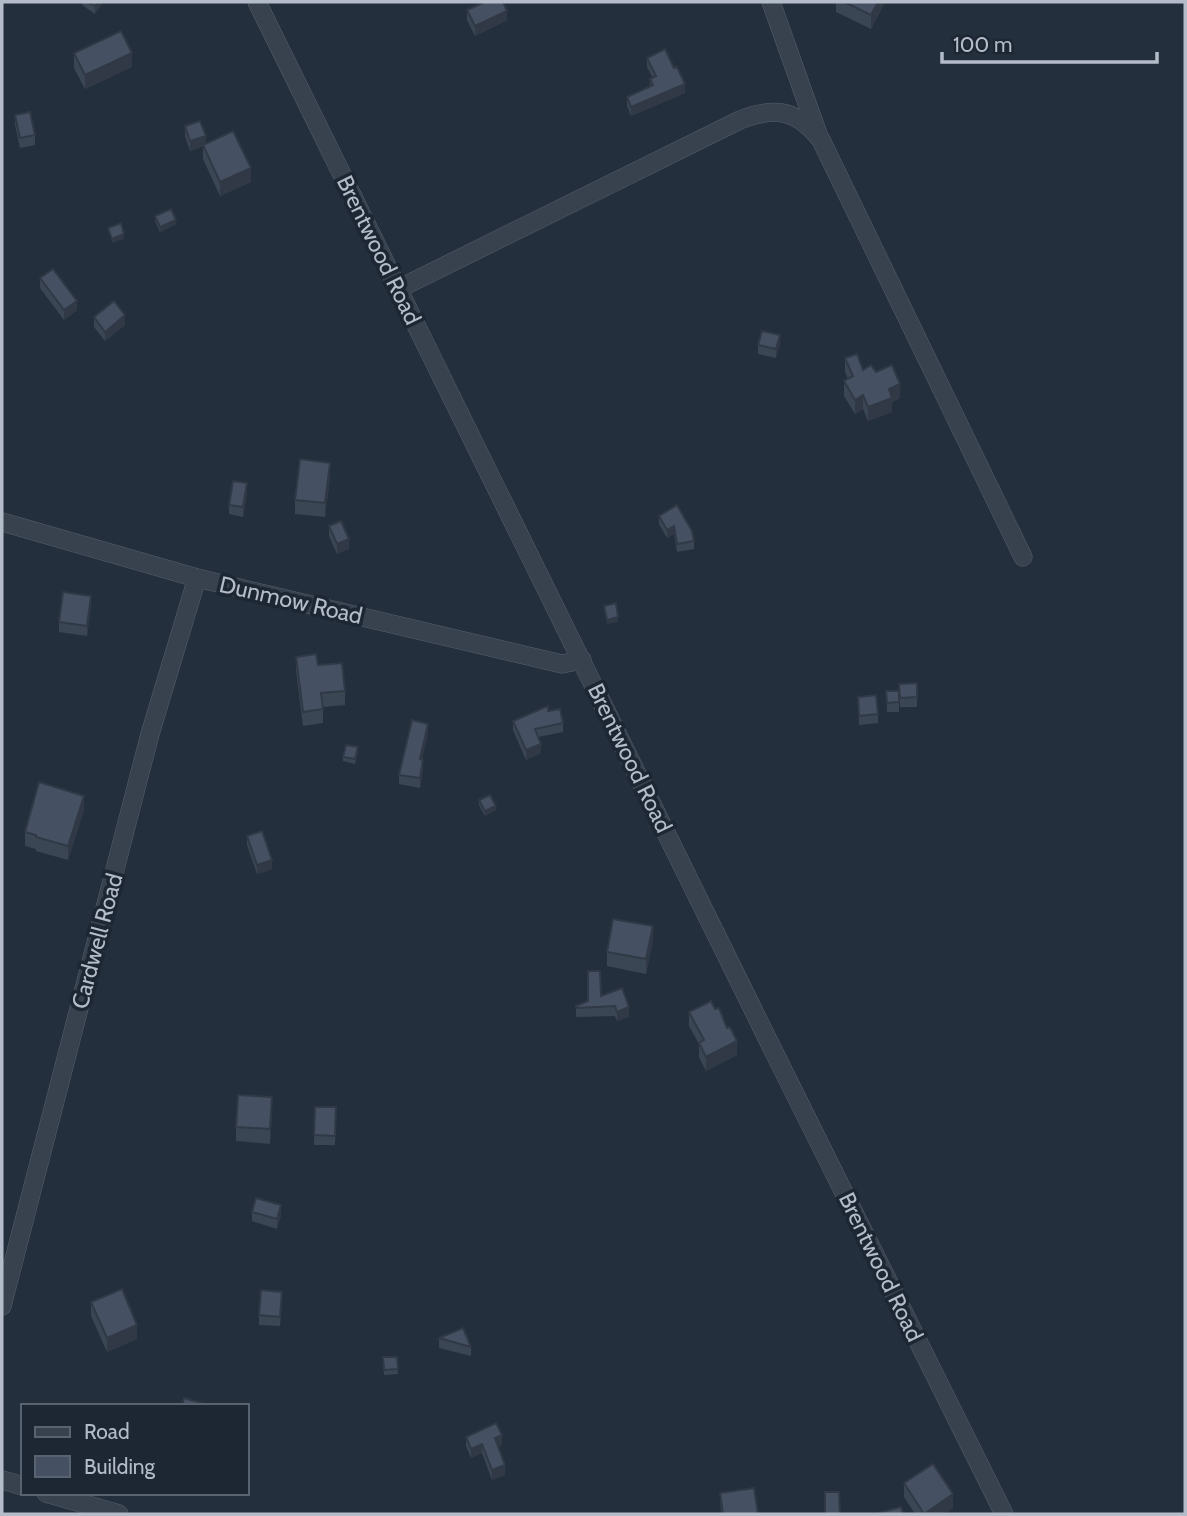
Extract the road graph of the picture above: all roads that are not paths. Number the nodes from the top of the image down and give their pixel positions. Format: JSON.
{"nodes":[{"id":1,"x":257,"y":2,"type":"edge"},
{"id":2,"x":771,"y":2,"type":"edge"},
{"id":3,"x":821,"y":141,"type":"junction"},
{"id":4,"x":398,"y":289,"type":"junction"},
{"id":5,"x":2,"y":522,"type":"edge"},
{"id":6,"x":1023,"y":557,"type":"dead end"},
{"id":7,"x":197,"y":578,"type":"junction"},
{"id":8,"x":582,"y":660,"type":"junction"},
{"id":9,"x":2,"y":1306,"type":"edge"},
{"id":10,"x":2,"y":1480,"type":"edge"},
{"id":11,"x":21,"y":1485,"type":"edge"},
{"id":12,"x":53,"y":1495,"type":"edge"},
{"id":13,"x":119,"y":1514,"type":"edge"},
{"id":14,"x":1004,"y":1514,"type":"edge"}],
"edges":[{"from":1,"to":4,"type":"street","name":"Brentwood Road"},
{"from":2,"to":3,"type":"street"},
{"from":3,"to":4,"type":"street"},
{"from":3,"to":6,"type":"street"},
{"from":4,"to":8,"type":"street","name":"Brentwood Road"},
{"from":5,"to":7,"type":"street","name":"Dunmow Road"},
{"from":7,"to":8,"type":"street","name":"Dunmow Road"},
{"from":7,"to":9,"type":"street","name":"Cardwell Road"},
{"from":8,"to":14,"type":"street","name":"Brentwood Road"},
{"from":10,"to":11,"type":"street"},
{"from":12,"to":13,"type":"street"}]}
